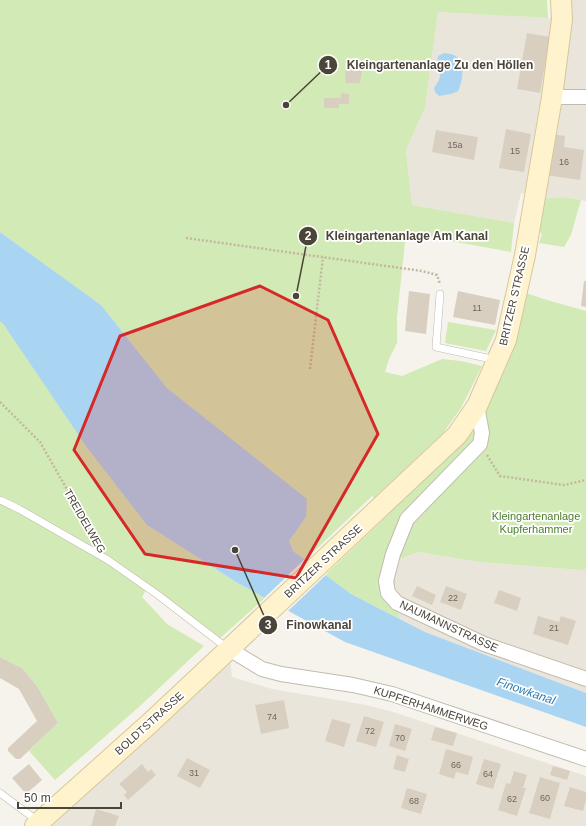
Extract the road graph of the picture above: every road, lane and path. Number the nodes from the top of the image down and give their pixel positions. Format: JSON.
{"nodes":[{"id":1,"x":561,"y":0,"type":"edge"},
{"id":2,"x":552,"y":97,"type":"junction"},
{"id":3,"x":586,"y":97,"type":"edge"},
{"id":4,"x":186,"y":238,"type":"dead end"},
{"id":5,"x":323,"y":257,"type":"junction"},
{"id":6,"x":440,"y":294,"type":"joint"},
{"id":7,"x":497,"y":361,"type":"junction"},
{"id":8,"x":310,"y":369,"type":"dead end"},
{"id":9,"x":0,"y":402,"type":"edge"},
{"id":10,"x":477,"y":406,"type":"junction"},
{"id":11,"x":480,"y":444,"type":"junction"},
{"id":12,"x":586,"y":480,"type":"edge"},
{"id":13,"x":0,"y":500,"type":"edge"},
{"id":14,"x":108,"y":560,"type":"junction"},
{"id":15,"x":261,"y":618,"type":"joint"},
{"id":16,"x":229,"y":649,"type":"junction"},
{"id":17,"x":586,"y":679,"type":"edge"},
{"id":18,"x":586,"y":759,"type":"edge"},
{"id":19,"x":0,"y":793,"type":"edge"},
{"id":20,"x":39,"y":825,"type":"edge"}],
"edges":[{"from":1,"to":2,"type":"main road","name":"BRITZER STRASSE"},
{"from":2,"to":3,"type":"street"},
{"from":2,"to":7,"type":"main road","name":"BRITZER STRASSE"},
{"from":4,"to":5,"type":"path"},
{"from":5,"to":6,"type":"path"},
{"from":5,"to":8,"type":"path"},
{"from":6,"to":7,"type":"lane"},
{"from":7,"to":10,"type":"main road","name":"BRITZER STRASSE"},
{"from":9,"to":14,"type":"path","name":"TREIDELWEG"},
{"from":10,"to":11,"type":"street"},
{"from":10,"to":15,"type":"main road","name":"BRITZER STRASSE"},
{"from":11,"to":12,"type":"path"},
{"from":11,"to":17,"type":"street","name":"NAUMANNSTRASSE"},
{"from":13,"to":14,"type":"lane"},
{"from":14,"to":16,"type":"lane","name":"TREIDELWEG"},
{"from":15,"to":16,"type":"main road","name":"BOLDTSTRASSE"},
{"from":16,"to":18,"type":"street","name":"KUPFERHAMMERWEG"},
{"from":16,"to":20,"type":"main road","name":"BOLDTSTRASSE"},
{"from":19,"to":20,"type":"lane"}]}
